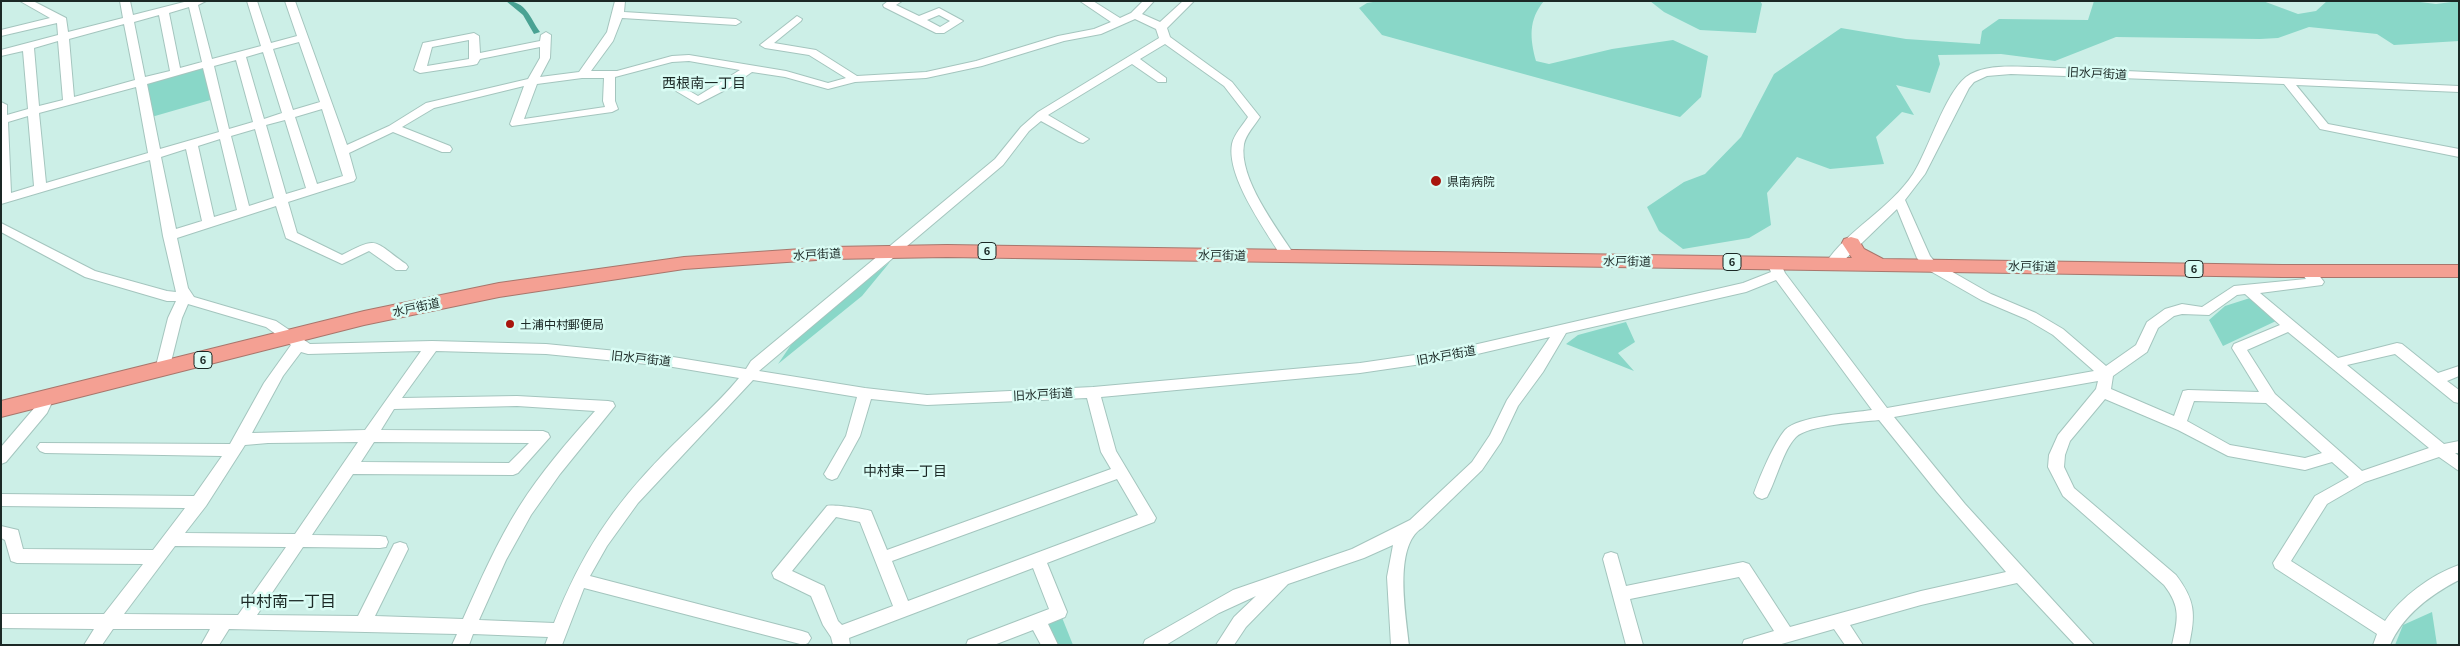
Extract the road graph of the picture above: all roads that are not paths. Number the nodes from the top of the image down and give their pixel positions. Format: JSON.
{"nodes":[{"id":1,"x":25,"y":1,"type":"edge"},
{"id":2,"x":125,"y":1,"type":"edge"},
{"id":3,"x":252,"y":1,"type":"edge"},
{"id":4,"x":290,"y":1,"type":"edge"},
{"id":5,"x":620,"y":1,"type":"edge"},
{"id":6,"x":897,"y":1,"type":"edge"},
{"id":7,"x":1084,"y":1,"type":"edge"},
{"id":8,"x":1149,"y":1,"type":"edge"},
{"id":9,"x":1190,"y":1,"type":"edge"},
{"id":10,"x":197,"y":2,"type":"edge"},
{"id":11,"x":163,"y":11,"type":"junction"},
{"id":12,"x":619,"y":15,"type":"junction"},
{"id":13,"x":1135,"y":15,"type":"junction"},
{"id":14,"x":60,"y":19,"type":"junction"},
{"id":15,"x":797,"y":19,"type":"dead end"},
{"id":16,"x":130,"y":20,"type":"junction"},
{"id":17,"x":919,"y":20,"type":"dead end"},
{"id":18,"x":736,"y":22,"type":"dead end"},
{"id":19,"x":1119,"y":22,"type":"junction"},
{"id":20,"x":1161,"y":27,"type":"junction"},
{"id":21,"x":1,"y":33,"type":"edge"},
{"id":22,"x":63,"y":37,"type":"junction"},
{"id":23,"x":303,"y":38,"type":"junction"},
{"id":24,"x":546,"y":39,"type":"joint"},
{"id":25,"x":1166,"y":39,"type":"junction"},
{"id":26,"x":28,"y":46,"type":"junction"},
{"id":27,"x":267,"y":48,"type":"junction"},
{"id":28,"x":1,"y":53,"type":"edge"},
{"id":29,"x":240,"y":55,"type":"junction"},
{"id":30,"x":475,"y":57,"type":"junction"},
{"id":31,"x":1132,"y":59,"type":"junction"},
{"id":32,"x":207,"y":64,"type":"junction"},
{"id":33,"x":748,"y":69,"type":"junction"},
{"id":34,"x":176,"y":73,"type":"junction"},
{"id":35,"x":610,"y":74,"type":"junction"},
{"id":36,"x":582,"y":75,"type":"junction"},
{"id":37,"x":855,"y":79,"type":"junction"},
{"id":38,"x":1162,"y":80,"type":"dead end"},
{"id":39,"x":532,"y":82,"type":"junction"},
{"id":40,"x":2288,"y":82,"type":"junction"},
{"id":41,"x":142,"y":83,"type":"junction"},
{"id":42,"x":677,"y":88,"type":"dead end"},
{"id":43,"x":2459,"y":89,"type":"edge"},
{"id":44,"x":69,"y":102,"type":"junction"},
{"id":45,"x":326,"y":104,"type":"junction"},
{"id":46,"x":1,"y":105,"type":"edge"},
{"id":47,"x":33,"y":112,"type":"junction"},
{"id":48,"x":289,"y":115,"type":"junction"},
{"id":49,"x":1040,"y":116,"type":"junction"},
{"id":50,"x":2,"y":120,"type":"edge"},
{"id":51,"x":258,"y":124,"type":"junction"},
{"id":52,"x":393,"y":128,"type":"junction"},
{"id":53,"x":225,"y":133,"type":"junction"},
{"id":54,"x":1083,"y":139,"type":"dead end"},
{"id":55,"x":191,"y":143,"type":"junction"},
{"id":56,"x":446,"y":149,"type":"dead end"},
{"id":57,"x":343,"y":151,"type":"junction"},
{"id":58,"x":2459,"y":153,"type":"edge"},
{"id":59,"x":154,"y":154,"type":"junction"},
{"id":60,"x":40,"y":188,"type":"junction"},
{"id":61,"x":313,"y":190,"type":"junction"},
{"id":62,"x":3,"y":199,"type":"edge"},
{"id":63,"x":1899,"y":200,"type":"junction"},
{"id":64,"x":280,"y":201,"type":"junction"},
{"id":65,"x":244,"y":212,"type":"junction"},
{"id":66,"x":209,"y":224,"type":"junction"},
{"id":67,"x":3,"y":231,"type":"edge"},
{"id":68,"x":170,"y":236,"type":"junction"},
{"id":69,"x":1851,"y":243,"type":"junction"},
{"id":70,"x":894,"y":251,"type":"junction"},
{"id":71,"x":1288,"y":256,"type":"junction"},
{"id":72,"x":1832,"y":264,"type":"junction"},
{"id":73,"x":1882,"y":265,"type":"junction"},
{"id":74,"x":1930,"y":265,"type":"junction"},
{"id":75,"x":401,"y":267,"type":"dead end"},
{"id":76,"x":1776,"y":269,"type":"junction"},
{"id":77,"x":2307,"y":271,"type":"junction"},
{"id":78,"x":2459,"y":271,"type":"edge"},
{"id":79,"x":2246,"y":288,"type":"junction"},
{"id":80,"x":185,"y":297,"type":"junction"},
{"id":81,"x":2290,"y":326,"type":"junction"},
{"id":82,"x":1561,"y":330,"type":"junction"},
{"id":83,"x":295,"y":341,"type":"junction"},
{"id":84,"x":432,"y":346,"type":"junction"},
{"id":85,"x":2336,"y":363,"type":"junction"},
{"id":86,"x":162,"y":370,"type":"junction"},
{"id":87,"x":2459,"y":370,"type":"edge"},
{"id":88,"x":750,"y":374,"type":"junction"},
{"id":89,"x":2106,"y":374,"type":"junction"},
{"id":90,"x":2436,"y":380,"type":"junction"},
{"id":91,"x":2103,"y":391,"type":"junction"},
{"id":92,"x":1093,"y":392,"type":"junction"},
{"id":93,"x":865,"y":393,"type":"junction"},
{"id":94,"x":47,"y":398,"type":"junction"},
{"id":95,"x":2270,"y":398,"type":"junction"},
{"id":96,"x":2459,"y":398,"type":"edge"},
{"id":97,"x":390,"y":404,"type":"junction"},
{"id":98,"x":1,"y":409,"type":"edge"},
{"id":99,"x":1883,"y":414,"type":"junction"},
{"id":100,"x":2180,"y":424,"type":"junction"},
{"id":101,"x":371,"y":436,"type":"junction"},
{"id":102,"x":237,"y":445,"type":"junction"},
{"id":103,"x":45,"y":447,"type":"dead end"},
{"id":104,"x":2459,"y":447,"type":"edge"},
{"id":105,"x":2442,"y":450,"type":"junction"},
{"id":106,"x":2334,"y":456,"type":"junction"},
{"id":107,"x":1,"y":458,"type":"edge"},
{"id":108,"x":2459,"y":465,"type":"edge"},
{"id":109,"x":349,"y":468,"type":"junction"},
{"id":110,"x":1121,"y":472,"type":"junction"},
{"id":111,"x":832,"y":474,"type":"dead end"},
{"id":112,"x":2360,"y":478,"type":"junction"},
{"id":113,"x":1762,"y":492,"type":"dead end"},
{"id":114,"x":1,"y":500,"type":"edge"},
{"id":115,"x":200,"y":502,"type":"junction"},
{"id":116,"x":1406,"y":530,"type":"junction"},
{"id":117,"x":1,"y":532,"type":"edge"},
{"id":118,"x":170,"y":539,"type":"junction"},
{"id":119,"x":380,"y":542,"type":"dead end"},
{"id":120,"x":297,"y":543,"type":"junction"},
{"id":121,"x":400,"y":549,"type":"dead end"},
{"id":122,"x":156,"y":557,"type":"junction"},
{"id":123,"x":882,"y":558,"type":"junction"},
{"id":124,"x":1036,"y":559,"type":"junction"},
{"id":125,"x":1612,"y":559,"type":"dead end"},
{"id":126,"x":2459,"y":572,"type":"edge"},
{"id":127,"x":2019,"y":576,"type":"junction"},
{"id":128,"x":1284,"y":578,"type":"junction"},
{"id":129,"x":581,"y":580,"type":"junction"},
{"id":130,"x":1620,"y":594,"type":"junction"},
{"id":131,"x":903,"y":610,"type":"junction"},
{"id":132,"x":1837,"y":620,"type":"junction"},
{"id":133,"x":1,"y":621,"type":"edge"},
{"id":134,"x":1037,"y":621,"type":"junction"},
{"id":135,"x":108,"y":622,"type":"junction"},
{"id":136,"x":243,"y":622,"type":"junction"},
{"id":137,"x":224,"y":623,"type":"junction"},
{"id":138,"x":363,"y":624,"type":"junction"},
{"id":139,"x":468,"y":627,"type":"junction"},
{"id":140,"x":1786,"y":635,"type":"junction"},
{"id":141,"x":556,"y":637,"type":"edge"},
{"id":142,"x":802,"y":638,"type":"dead end"},
{"id":143,"x":2384,"y":638,"type":"edge"},
{"id":144,"x":841,"y":639,"type":"edge"},
{"id":145,"x":92,"y":645,"type":"edge"},
{"id":146,"x":209,"y":645,"type":"edge"},
{"id":147,"x":460,"y":645,"type":"edge"},
{"id":148,"x":974,"y":645,"type":"edge"},
{"id":149,"x":1050,"y":645,"type":"edge"},
{"id":150,"x":1151,"y":645,"type":"edge"},
{"id":151,"x":1224,"y":645,"type":"edge"},
{"id":152,"x":1400,"y":645,"type":"edge"},
{"id":153,"x":1635,"y":645,"type":"edge"},
{"id":154,"x":1750,"y":645,"type":"edge"},
{"id":155,"x":1855,"y":645,"type":"edge"},
{"id":156,"x":2086,"y":645,"type":"edge"},
{"id":157,"x":2180,"y":645,"type":"edge"}],
"edges":[{"from":1,"to":14,"type":"street"},
{"from":2,"to":16,"type":"street"},
{"from":3,"to":27,"type":"street"},
{"from":4,"to":23,"type":"street"},
{"from":5,"to":12,"type":"street"},
{"from":6,"to":17,"type":"street"},
{"from":7,"to":19,"type":"street"},
{"from":8,"to":13,"type":"street"},
{"from":9,"to":20,"type":"street"},
{"from":10,"to":11,"type":"street"},
{"from":10,"to":32,"type":"street"},
{"from":11,"to":16,"type":"street"},
{"from":11,"to":34,"type":"street"},
{"from":12,"to":18,"type":"street"},
{"from":12,"to":36,"type":"street"},
{"from":13,"to":19,"type":"street"},
{"from":13,"to":20,"type":"street"},
{"from":14,"to":21,"type":"street"},
{"from":14,"to":22,"type":"street"},
{"from":15,"to":37,"type":"street"},
{"from":16,"to":22,"type":"street"},
{"from":16,"to":41,"type":"street"},
{"from":19,"to":37,"type":"street"},
{"from":20,"to":25,"type":"street"},
{"from":22,"to":26,"type":"street"},
{"from":22,"to":44,"type":"street"},
{"from":23,"to":27,"type":"street"},
{"from":23,"to":45,"type":"street"},
{"from":24,"to":30,"type":"street"},
{"from":24,"to":39,"type":"street"},
{"from":25,"to":31,"type":"street"},
{"from":25,"to":71,"type":"street"},
{"from":26,"to":28,"type":"street"},
{"from":26,"to":47,"type":"street"},
{"from":27,"to":29,"type":"street"},
{"from":27,"to":48,"type":"street"},
{"from":29,"to":32,"type":"street"},
{"from":29,"to":51,"type":"street"},
{"from":30,"to":30,"type":"street"},
{"from":31,"to":38,"type":"street"},
{"from":31,"to":49,"type":"street"},
{"from":32,"to":34,"type":"street"},
{"from":32,"to":53,"type":"street"},
{"from":33,"to":35,"type":"street"},
{"from":33,"to":37,"type":"street"},
{"from":33,"to":42,"type":"street"},
{"from":34,"to":41,"type":"street"},
{"from":35,"to":36,"type":"street"},
{"from":35,"to":39,"type":"street"},
{"from":36,"to":39,"type":"street"},
{"from":39,"to":52,"type":"street"},
{"from":40,"to":43,"type":"street","name":"旧水戸街道"},
{"from":40,"to":58,"type":"street"},
{"from":40,"to":63,"type":"street","name":"旧水戸街道"},
{"from":41,"to":44,"type":"street"},
{"from":41,"to":59,"type":"street"},
{"from":44,"to":47,"type":"street"},
{"from":45,"to":48,"type":"street"},
{"from":45,"to":57,"type":"street"},
{"from":46,"to":50,"type":"street"},
{"from":47,"to":50,"type":"street"},
{"from":47,"to":60,"type":"street"},
{"from":48,"to":51,"type":"street"},
{"from":48,"to":61,"type":"street"},
{"from":49,"to":54,"type":"street"},
{"from":49,"to":70,"type":"street"},
{"from":50,"to":62,"type":"street"},
{"from":51,"to":53,"type":"street"},
{"from":51,"to":64,"type":"street"},
{"from":52,"to":56,"type":"street"},
{"from":52,"to":57,"type":"street"},
{"from":53,"to":55,"type":"street"},
{"from":53,"to":65,"type":"street"},
{"from":55,"to":59,"type":"street"},
{"from":55,"to":66,"type":"street"},
{"from":57,"to":61,"type":"street"},
{"from":59,"to":60,"type":"street"},
{"from":59,"to":68,"type":"street"},
{"from":60,"to":62,"type":"street"},
{"from":61,"to":64,"type":"street"},
{"from":63,"to":69,"type":"street","name":"旧水戸街道"},
{"from":63,"to":74,"type":"street"},
{"from":64,"to":65,"type":"street"},
{"from":64,"to":75,"type":"street"},
{"from":65,"to":66,"type":"street"},
{"from":66,"to":68,"type":"street"},
{"from":67,"to":80,"type":"street"},
{"from":68,"to":80,"type":"street"},
{"from":69,"to":72,"type":"street","name":"旧水戸街道"},
{"from":69,"to":73,"type":"highway"},
{"from":70,"to":71,"type":"highway","name":"水戸街道","number":"6"},
{"from":70,"to":83,"type":"highway","name":"水戸街道","number":"6"},
{"from":70,"to":88,"type":"street"},
{"from":71,"to":76,"type":"highway","name":"水戸街道","number":"6"},
{"from":72,"to":73,"type":"highway","name":"水戸街道","number":"6"},
{"from":72,"to":76,"type":"highway","name":"水戸街道","number":"6"},
{"from":73,"to":74,"type":"highway","name":"水戸街道","number":"6"},
{"from":74,"to":77,"type":"highway","name":"水戸街道","number":"6"},
{"from":74,"to":89,"type":"street"},
{"from":76,"to":82,"type":"street","name":"旧水戸街道"},
{"from":76,"to":99,"type":"street"},
{"from":77,"to":78,"type":"highway","name":"水戸街道","number":"6"},
{"from":77,"to":79,"type":"street"},
{"from":79,"to":81,"type":"street"},
{"from":79,"to":89,"type":"street"},
{"from":80,"to":83,"type":"street"},
{"from":80,"to":86,"type":"street"},
{"from":81,"to":85,"type":"street"},
{"from":81,"to":95,"type":"street"},
{"from":82,"to":92,"type":"street","name":"旧水戸街道"},
{"from":82,"to":116,"type":"street"},
{"from":83,"to":84,"type":"street","name":"旧水戸街道"},
{"from":83,"to":86,"type":"highway","name":"水戸街道","number":"6"},
{"from":83,"to":102,"type":"street"},
{"from":84,"to":88,"type":"street","name":"旧水戸街道"},
{"from":84,"to":97,"type":"street"},
{"from":85,"to":90,"type":"street"},
{"from":85,"to":105,"type":"street"},
{"from":86,"to":94,"type":"highway","name":"水戸街道","number":"6"},
{"from":87,"to":90,"type":"street"},
{"from":88,"to":93,"type":"street","name":"旧水戸街道"},
{"from":88,"to":129,"type":"street"},
{"from":89,"to":91,"type":"street"},
{"from":89,"to":99,"type":"street"},
{"from":90,"to":96,"type":"street"},
{"from":91,"to":100,"type":"street"},
{"from":91,"to":157,"type":"street"},
{"from":92,"to":93,"type":"street","name":"旧水戸街道"},
{"from":92,"to":110,"type":"street"},
{"from":93,"to":111,"type":"street"},
{"from":94,"to":98,"type":"highway","name":"水戸街道","number":"6"},
{"from":94,"to":107,"type":"street"},
{"from":95,"to":100,"type":"street"},
{"from":95,"to":106,"type":"street"},
{"from":97,"to":101,"type":"street"},
{"from":97,"to":139,"type":"street"},
{"from":99,"to":113,"type":"street"},
{"from":99,"to":127,"type":"street"},
{"from":100,"to":106,"type":"street"},
{"from":101,"to":102,"type":"street"},
{"from":101,"to":109,"type":"street"},
{"from":101,"to":109,"type":"street"},
{"from":102,"to":103,"type":"street"},
{"from":102,"to":115,"type":"street"},
{"from":104,"to":105,"type":"street"},
{"from":105,"to":108,"type":"street"},
{"from":105,"to":112,"type":"street"},
{"from":106,"to":112,"type":"street"},
{"from":109,"to":120,"type":"street"},
{"from":110,"to":123,"type":"street"},
{"from":110,"to":124,"type":"street"},
{"from":112,"to":143,"type":"street"},
{"from":114,"to":115,"type":"street"},
{"from":115,"to":118,"type":"street"},
{"from":116,"to":128,"type":"street"},
{"from":116,"to":152,"type":"street"},
{"from":117,"to":122,"type":"street"},
{"from":118,"to":120,"type":"street"},
{"from":118,"to":122,"type":"street"},
{"from":119,"to":120,"type":"street"},
{"from":120,"to":136,"type":"street"},
{"from":121,"to":138,"type":"street"},
{"from":122,"to":135,"type":"street"},
{"from":123,"to":131,"type":"street"},
{"from":123,"to":144,"type":"street"},
{"from":124,"to":131,"type":"street"},
{"from":124,"to":134,"type":"street"},
{"from":125,"to":130,"type":"street"},
{"from":126,"to":143,"type":"street"},
{"from":127,"to":132,"type":"street"},
{"from":127,"to":156,"type":"street"},
{"from":128,"to":150,"type":"street"},
{"from":128,"to":151,"type":"street"},
{"from":129,"to":141,"type":"street"},
{"from":129,"to":142,"type":"street"},
{"from":130,"to":140,"type":"street"},
{"from":130,"to":153,"type":"street"},
{"from":131,"to":144,"type":"street"},
{"from":132,"to":140,"type":"street"},
{"from":132,"to":155,"type":"street"},
{"from":133,"to":135,"type":"street"},
{"from":134,"to":148,"type":"street"},
{"from":134,"to":149,"type":"street"},
{"from":135,"to":137,"type":"street"},
{"from":135,"to":145,"type":"street"},
{"from":136,"to":137,"type":"street"},
{"from":136,"to":138,"type":"street"},
{"from":137,"to":146,"type":"street"},
{"from":138,"to":139,"type":"street"},
{"from":139,"to":141,"type":"street"},
{"from":139,"to":147,"type":"street"},
{"from":140,"to":154,"type":"street"}]}
